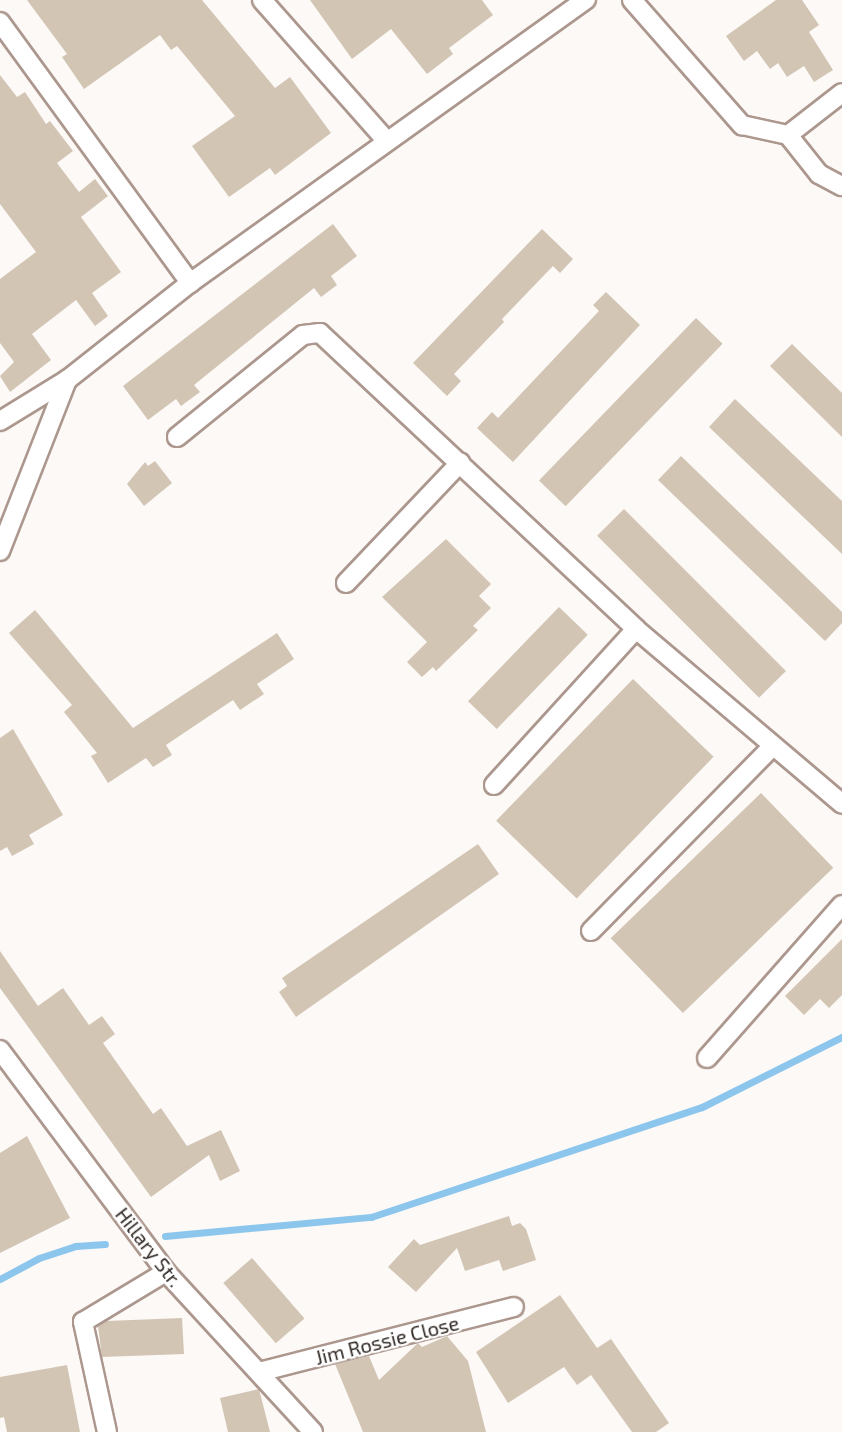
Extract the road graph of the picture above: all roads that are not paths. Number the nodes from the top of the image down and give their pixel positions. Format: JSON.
{"nodes":[{"id":1,"x":262,"y":0,"type":"edge"},
{"id":2,"x":586,"y":0,"type":"edge"},
{"id":3,"x":632,"y":0,"type":"edge"},
{"id":4,"x":0,"y":22,"type":"edge"},
{"id":5,"x":842,"y":93,"type":"edge"},
{"id":6,"x":788,"y":135,"type":"junction"},
{"id":7,"x":387,"y":140,"type":"junction"},
{"id":8,"x":842,"y":186,"type":"edge"},
{"id":9,"x":190,"y":283,"type":"junction"},
{"id":10,"x":67,"y":380,"type":"junction"},
{"id":11,"x":1,"y":419,"type":"edge"},
{"id":12,"x":177,"y":437,"type":"dead end"},
{"id":13,"x":460,"y":462,"type":"junction"},
{"id":14,"x":0,"y":551,"type":"edge"},
{"id":15,"x":346,"y":583,"type":"dead end"},
{"id":16,"x":636,"y":629,"type":"junction"},
{"id":17,"x":771,"y":748,"type":"junction"},
{"id":18,"x":494,"y":785,"type":"dead end"},
{"id":19,"x":842,"y":804,"type":"edge"},
{"id":20,"x":842,"y":905,"type":"edge"},
{"id":21,"x":591,"y":931,"type":"dead end"},
{"id":22,"x":0,"y":1050,"type":"edge"},
{"id":23,"x":707,"y":1058,"type":"dead end"},
{"id":24,"x":166,"y":1272,"type":"junction"},
{"id":25,"x":514,"y":1307,"type":"dead end"},
{"id":26,"x":259,"y":1372,"type":"junction"},
{"id":27,"x":106,"y":1432,"type":"edge"},
{"id":28,"x":313,"y":1432,"type":"edge"}],
"edges":[{"from":1,"to":7,"type":"street"},
{"from":2,"to":7,"type":"street"},
{"from":3,"to":6,"type":"street"},
{"from":4,"to":9,"type":"street"},
{"from":5,"to":6,"type":"street"},
{"from":6,"to":8,"type":"street"},
{"from":7,"to":9,"type":"street"},
{"from":9,"to":10,"type":"street"},
{"from":10,"to":11,"type":"street"},
{"from":10,"to":14,"type":"street"},
{"from":12,"to":13,"type":"street"},
{"from":13,"to":15,"type":"street"},
{"from":13,"to":16,"type":"street"},
{"from":16,"to":17,"type":"street"},
{"from":16,"to":18,"type":"street"},
{"from":17,"to":19,"type":"street"},
{"from":17,"to":21,"type":"street"},
{"from":20,"to":23,"type":"street"},
{"from":22,"to":24,"type":"street","name":"Hillary Str."},
{"from":24,"to":26,"type":"street","name":"Hillary Str."},
{"from":24,"to":27,"type":"street"},
{"from":25,"to":26,"type":"street","name":"Jim Rossie Close"},
{"from":26,"to":28,"type":"street","name":"Hillary Str."}]}
